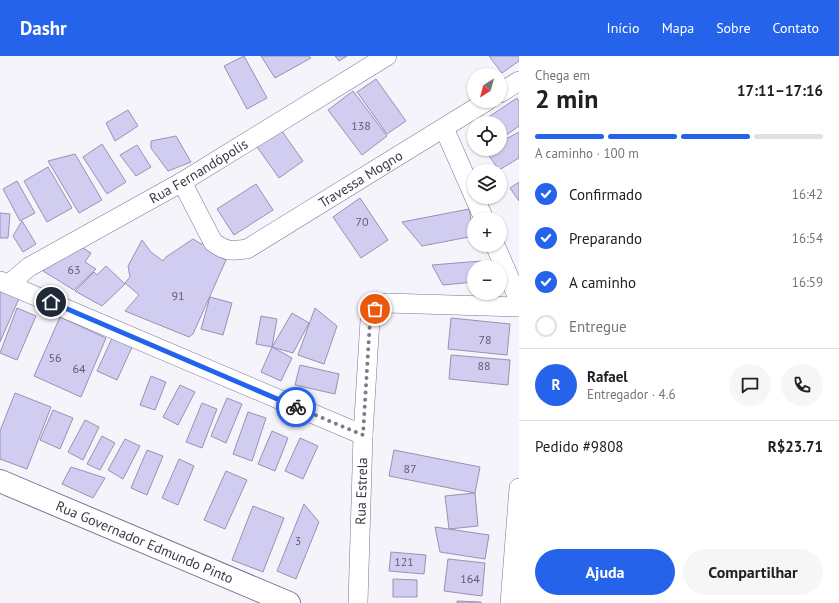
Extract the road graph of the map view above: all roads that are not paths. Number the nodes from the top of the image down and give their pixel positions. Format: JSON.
{"nodes":[{"id":1,"x":387,"y":56,"type":"edge"},
{"id":2,"x":519,"y":80,"type":"edge"},
{"id":3,"x":507,"y":88,"type":"edge"},
{"id":4,"x":476,"y":108,"type":"edge"},
{"id":5,"x":444,"y":128,"type":"junction"},
{"id":6,"x":182,"y":182,"type":"junction"},
{"id":7,"x":481,"y":212,"type":"edge"},
{"id":8,"x":498,"y":252,"type":"edge"},
{"id":9,"x":4,"y":283,"type":"edge"},
{"id":10,"x":519,"y":300,"type":"edge"},
{"id":11,"x":519,"y":307,"type":"edge"},
{"id":12,"x":363,"y":435,"type":"junction"},
{"id":13,"x":0,"y":481,"type":"edge"},
{"id":14,"x":519,"y":488,"type":"edge"},
{"id":15,"x":289,"y":603,"type":"edge"},
{"id":16,"x":358,"y":603,"type":"edge"},
{"id":17,"x":510,"y":603,"type":"edge"}],
"edges":[{"from":1,"to":6,"type":"street","name":"Rua Fernandópolis"},
{"from":2,"to":3,"type":"street"},
{"from":4,"to":5,"type":"street","name":"Travessa Mogno"},
{"from":5,"to":6,"type":"street","name":"Travessa Mogno"},
{"from":5,"to":7,"type":"street"},
{"from":6,"to":9,"type":"street","name":"Rua Fernandópolis"},
{"from":8,"to":10,"type":"street"},
{"from":9,"to":12,"type":"street"},
{"from":11,"to":12,"type":"street","name":"Rua Estrela"},
{"from":12,"to":16,"type":"street","name":"Rua Estrela"},
{"from":13,"to":15,"type":"street","name":"Rua Governador Edmundo Pinto"},
{"from":14,"to":17,"type":"street"}]}
